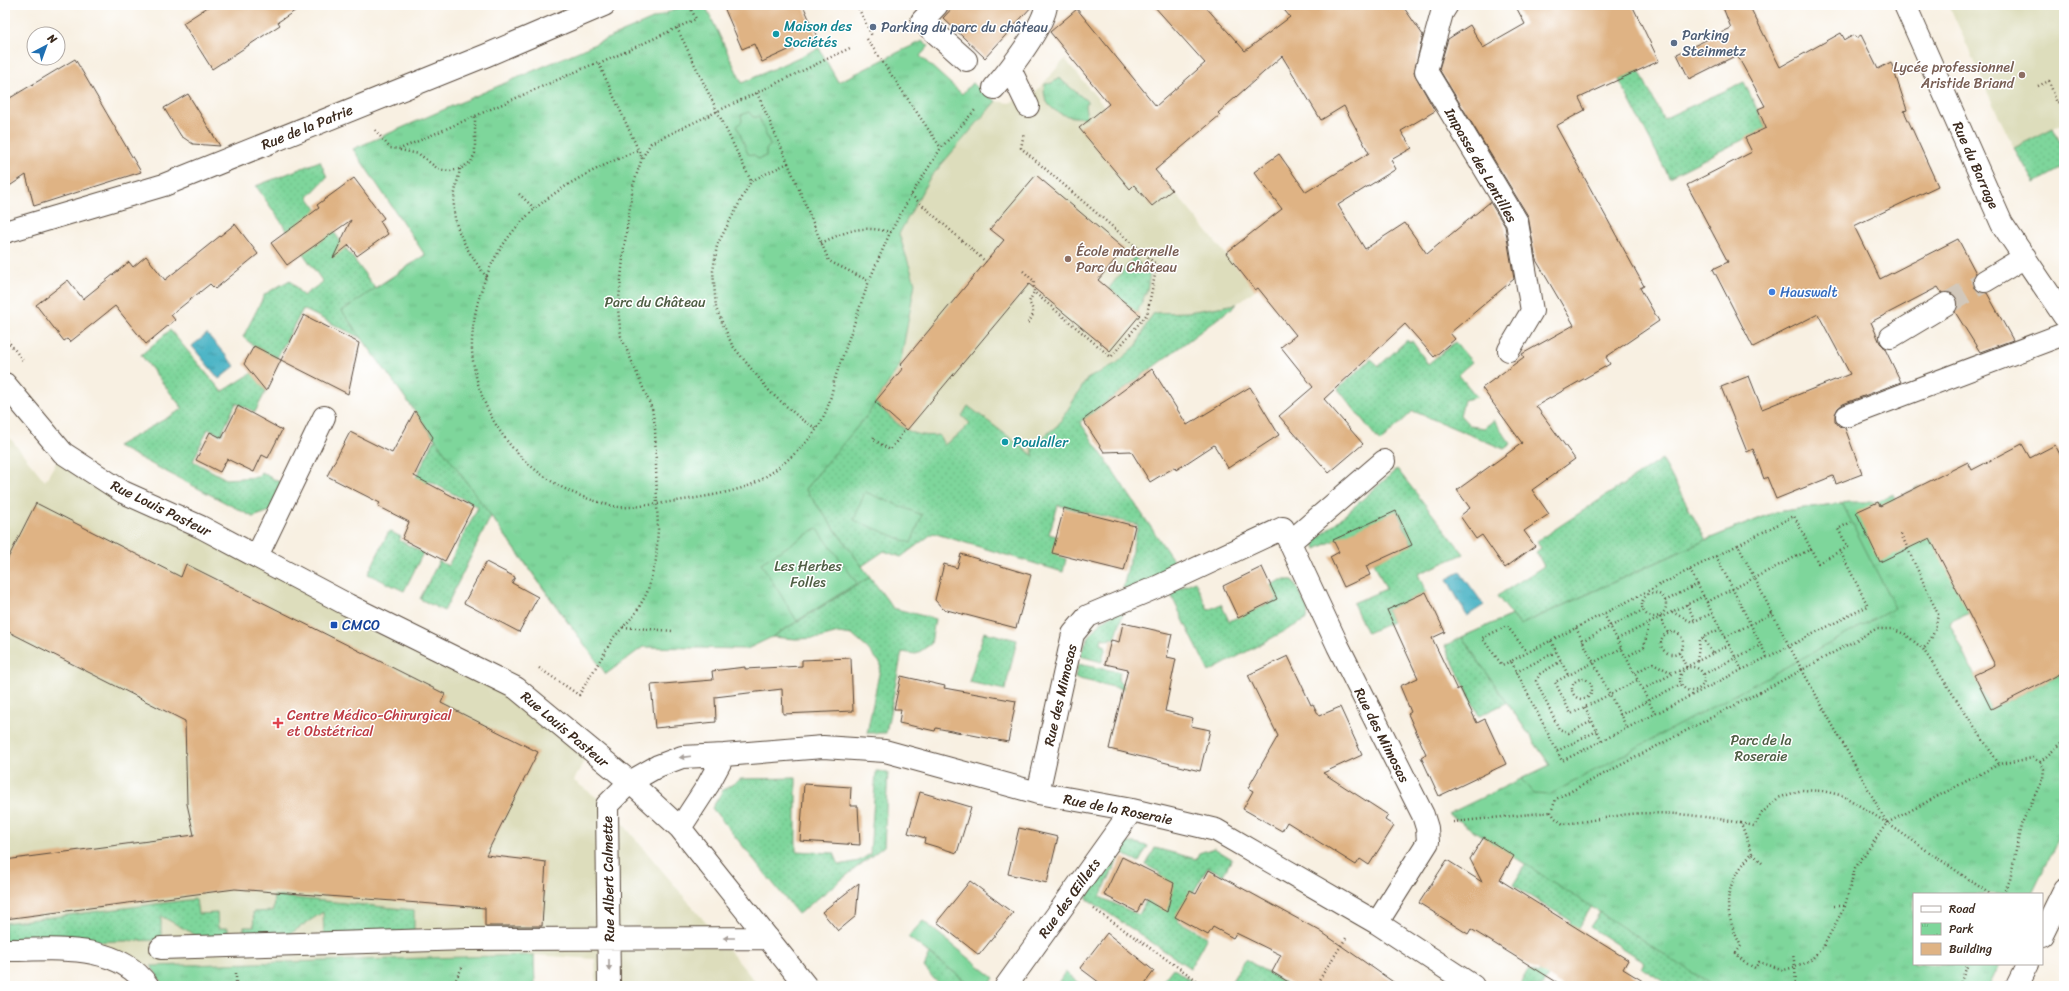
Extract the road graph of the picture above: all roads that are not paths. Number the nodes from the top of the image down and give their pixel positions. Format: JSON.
{"nodes":[{"id":1,"x":604,"y":5,"type":"edge"},
{"id":2,"x":937,"y":5,"type":"edge"},
{"id":3,"x":1046,"y":5,"type":"edge"},
{"id":4,"x":1447,"y":5,"type":"edge"},
{"id":5,"x":1905,"y":5,"type":"edge"},
{"id":6,"x":966,"y":60,"type":"dead end"},
{"id":7,"x":1010,"y":69,"type":"junction"},
{"id":8,"x":994,"y":88,"type":"road end"},
{"id":9,"x":1028,"y":106,"type":"road end"},
{"id":10,"x":5,"y":232,"type":"edge"},
{"id":11,"x":2025,"y":257,"type":"junction"},
{"id":12,"x":1985,"y":281,"type":"tunnel mouth"},
{"id":13,"x":1946,"y":304,"type":"tunnel mouth"},
{"id":14,"x":2064,"y":316,"type":"edge"},
{"id":15,"x":2064,"y":334,"type":"edge"},
{"id":16,"x":1891,"y":337,"type":"dead end"},
{"id":17,"x":1509,"y":350,"type":"dead end"},
{"id":18,"x":5,"y":384,"type":"edge"},
{"id":19,"x":1847,"y":416,"type":"dead end"},
{"id":20,"x":324,"y":417,"type":"dead end"},
{"id":21,"x":1384,"y":461,"type":"dead end"},
{"id":22,"x":1290,"y":542,"type":"junction"},
{"id":23,"x":257,"y":556,"type":"junction"},
{"id":24,"x":724,"y":755,"type":"junction"},
{"id":25,"x":630,"y":782,"type":"junction"},
{"id":26,"x":1038,"y":793,"type":"junction"},
{"id":27,"x":1132,"y":810,"type":"junction"},
{"id":28,"x":680,"y":828,"type":"junction"},
{"id":29,"x":2064,"y":890,"type":"edge"},
{"id":30,"x":1369,"y":919,"type":"junction"},
{"id":31,"x":2043,"y":933,"type":"edge"},
{"id":32,"x":609,"y":938,"type":"junction"},
{"id":33,"x":768,"y":938,"type":"junction"},
{"id":34,"x":162,"y":948,"type":"dead end"},
{"id":35,"x":5,"y":950,"type":"edge"},
{"id":36,"x":2028,"y":965,"type":"edge"},
{"id":37,"x":1463,"y":984,"type":"edge"},
{"id":38,"x":148,"y":986,"type":"edge"},
{"id":39,"x":609,"y":986,"type":"edge"},
{"id":40,"x":806,"y":986,"type":"edge"},
{"id":41,"x":1006,"y":986,"type":"edge"},
{"id":42,"x":2017,"y":986,"type":"edge"}],
"edges":[{"from":1,"to":10,"type":"street","name":"Rue de la Patrie"},
{"from":2,"to":6,"type":"street"},
{"from":3,"to":7,"type":"street"},
{"from":4,"to":17,"type":"street","name":"Impasse des Lentilles"},
{"from":5,"to":11,"type":"street","name":"Rue du Barrage"},
{"from":7,"to":8,"type":"street"},
{"from":7,"to":9,"type":"street"},
{"from":11,"to":12,"type":"street"},
{"from":11,"to":14,"type":"street","name":"Rue du Barrage"},
{"from":13,"to":16,"type":"street"},
{"from":15,"to":19,"type":"street"},
{"from":18,"to":23,"type":"street","name":"Rue Louis Pasteur"},
{"from":20,"to":23,"type":"street"},
{"from":21,"to":22,"type":"street"},
{"from":22,"to":26,"type":"street","name":"Rue des Mimosas"},
{"from":22,"to":30,"type":"street","name":"Rue des Mimosas"},
{"from":23,"to":25,"type":"street","name":"Rue Louis Pasteur"},
{"from":24,"to":25,"type":"street","name":"Rue de la Roseraie","one_way":true},
{"from":24,"to":26,"type":"street","name":"Rue de la Roseraie"},
{"from":24,"to":28,"type":"street"},
{"from":25,"to":28,"type":"street","name":"Rue Louis Pasteur"},
{"from":25,"to":32,"type":"street","name":"Rue Albert Calmette"},
{"from":26,"to":27,"type":"street","name":"Rue de la Roseraie"},
{"from":27,"to":30,"type":"street","name":"Rue de la Roseraie"},
{"from":27,"to":41,"type":"street","name":"Rue des Œillets"},
{"from":28,"to":33,"type":"street","name":"Rue Louis Pasteur"},
{"from":29,"to":31,"type":"street"},
{"from":30,"to":37,"type":"street","name":"Rue de la Roseraie"},
{"from":33,"to":32,"type":"street","one_way":true},
{"from":32,"to":34,"type":"street"},
{"from":32,"to":39,"type":"street","name":"Rue Albert Calmette","one_way":true},
{"from":33,"to":40,"type":"street","name":"Rue Louis Pasteur"},
{"from":35,"to":38,"type":"street"},
{"from":36,"to":42,"type":"street"}]}
